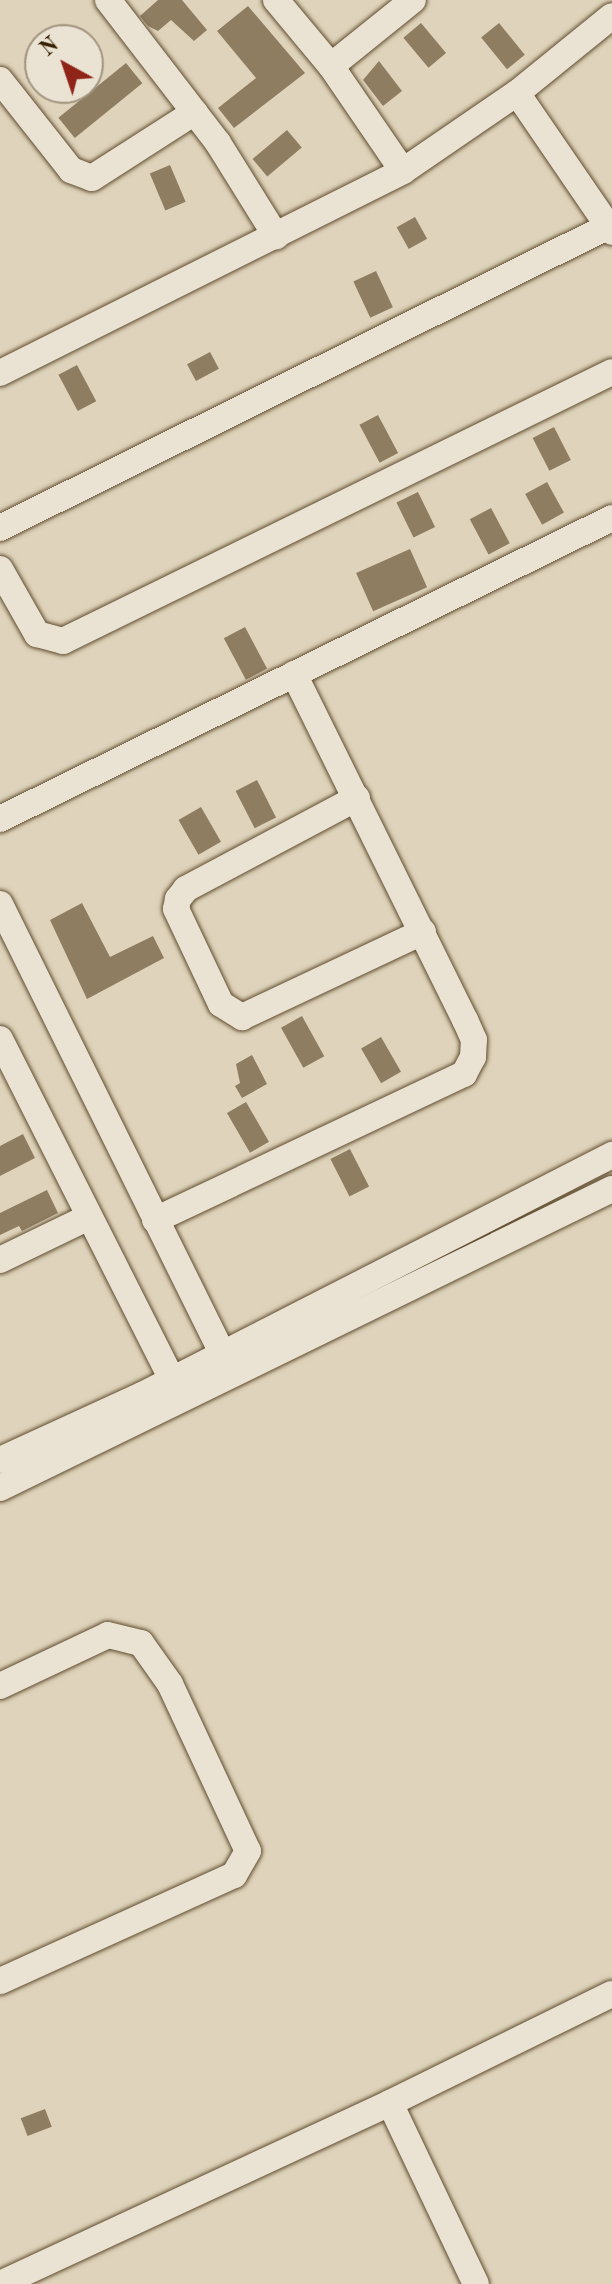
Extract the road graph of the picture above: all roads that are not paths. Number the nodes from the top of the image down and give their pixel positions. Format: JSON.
{"nodes":[{"id":1,"x":108,"y":0,"type":"edge"},
{"id":2,"x":276,"y":0,"type":"edge"},
{"id":3,"x":413,"y":0,"type":"edge"},
{"id":4,"x":612,"y":16,"type":"edge"},
{"id":5,"x":331,"y":66,"type":"junction"},
{"id":6,"x":0,"y":80,"type":"edge"},
{"id":7,"x":517,"y":93,"type":"junction"},
{"id":8,"x":195,"y":112,"type":"junction"},
{"id":9,"x":403,"y":171,"type":"junction"},
{"id":10,"x":610,"y":229,"type":"edge"},
{"id":11,"x":276,"y":236,"type":"junction"},
{"id":12,"x":612,"y":372,"type":"edge"},
{"id":13,"x":0,"y":373,"type":"edge"},
{"id":14,"x":612,"y":518,"type":"edge"},
{"id":15,"x":0,"y":528,"type":"edge"},
{"id":16,"x":0,"y":569,"type":"edge"},
{"id":17,"x":294,"y":674,"type":"junction"},
{"id":18,"x":357,"y":798,"type":"junction"},
{"id":19,"x":0,"y":819,"type":"edge"},
{"id":20,"x":0,"y":904,"type":"edge"},
{"id":21,"x":423,"y":932,"type":"junction"},
{"id":22,"x":0,"y":1039,"type":"edge"},
{"id":23,"x":612,"y":1155,"type":"edge"},
{"id":24,"x":612,"y":1189,"type":"edge"},
{"id":25,"x":87,"y":1218,"type":"junction"},
{"id":26,"x":155,"y":1220,"type":"junction"},
{"id":27,"x":0,"y":1260,"type":"edge"},
{"id":28,"x":222,"y":1353,"type":"junction"},
{"id":29,"x":235,"y":1376,"type":"junction"},
{"id":30,"x":172,"y":1379,"type":"junction"},
{"id":31,"x":0,"y":1460,"type":"edge"},
{"id":32,"x":0,"y":1488,"type":"edge"},
{"id":33,"x":0,"y":1686,"type":"edge"},
{"id":34,"x":0,"y":1981,"type":"edge"},
{"id":35,"x":612,"y":1994,"type":"edge"},
{"id":36,"x":390,"y":2103,"type":"junction"},
{"id":37,"x":0,"y":2284,"type":"edge"},
{"id":38,"x":476,"y":2284,"type":"edge"}],
"edges":[{"from":1,"to":8,"type":"street"},
{"from":2,"to":5,"type":"street"},
{"from":3,"to":5,"type":"street"},
{"from":4,"to":7,"type":"street"},
{"from":5,"to":9,"type":"street"},
{"from":6,"to":8,"type":"street"},
{"from":7,"to":9,"type":"street"},
{"from":7,"to":10,"type":"street"},
{"from":8,"to":11,"type":"street"},
{"from":9,"to":11,"type":"street"},
{"from":10,"to":15,"type":"street"},
{"from":11,"to":13,"type":"street"},
{"from":12,"to":16,"type":"street"},
{"from":14,"to":17,"type":"street"},
{"from":17,"to":18,"type":"street"},
{"from":17,"to":19,"type":"street"},
{"from":18,"to":21,"type":"street"},
{"from":18,"to":21,"type":"street"},
{"from":20,"to":26,"type":"street"},
{"from":21,"to":26,"type":"street"},
{"from":22,"to":25,"type":"street"},
{"from":23,"to":28,"type":"street"},
{"from":24,"to":29,"type":"street"},
{"from":25,"to":27,"type":"street"},
{"from":25,"to":30,"type":"street"},
{"from":26,"to":28,"type":"street"},
{"from":28,"to":29,"type":"street"},
{"from":28,"to":30,"type":"street"},
{"from":29,"to":32,"type":"street"},
{"from":30,"to":31,"type":"street"},
{"from":33,"to":34,"type":"street"},
{"from":35,"to":36,"type":"street"},
{"from":36,"to":37,"type":"street"},
{"from":36,"to":38,"type":"street"}]}
